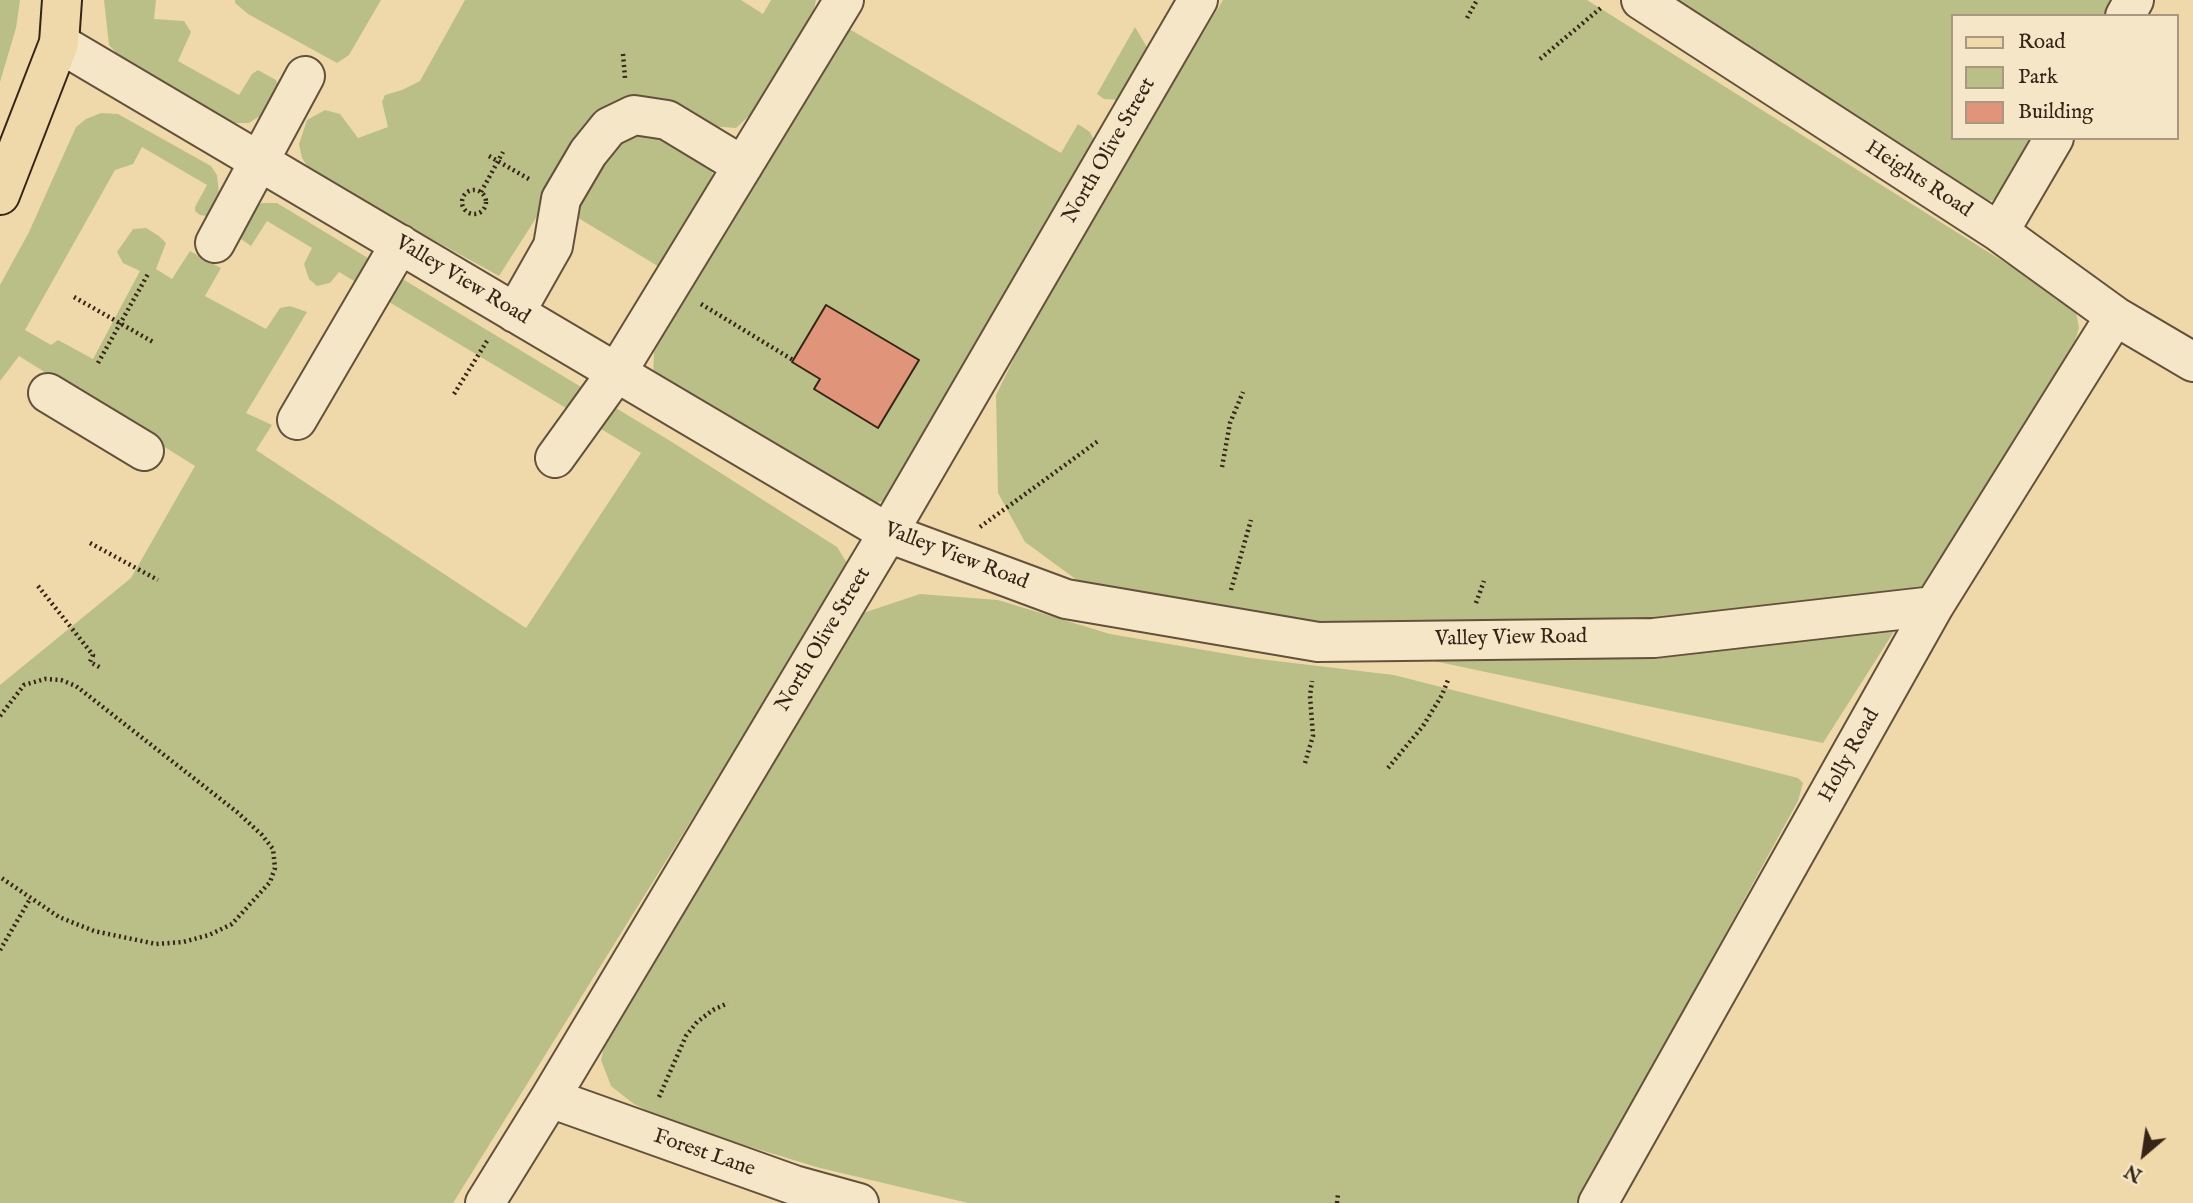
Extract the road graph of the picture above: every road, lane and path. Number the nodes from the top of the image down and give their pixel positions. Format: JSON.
{"nodes":[{"id":1,"x":62,"y":0,"type":"edge"},
{"id":2,"x":844,"y":0,"type":"edge"},
{"id":3,"x":1198,"y":0,"type":"edge"},
{"id":4,"x":1477,"y":0,"type":"edge"},
{"id":5,"x":1611,"y":0,"type":"edge"},
{"id":6,"x":1641,"y":0,"type":"edge"},
{"id":7,"x":1467,"y":18,"type":"dead end"},
{"id":8,"x":59,"y":43,"type":"junction"},
{"id":9,"x":1540,"y":59,"type":"dead end"},
{"id":10,"x":305,"y":76,"type":"dead end"},
{"id":11,"x":2053,"y":140,"type":"edge"},
{"id":12,"x":503,"y":152,"type":"dead end"},
{"id":13,"x":489,"y":156,"type":"dead end"},
{"id":14,"x":259,"y":161,"type":"junction"},
{"id":15,"x":498,"y":161,"type":"junction"},
{"id":16,"x":743,"y":166,"type":"junction"},
{"id":17,"x":538,"y":184,"type":"dead end"},
{"id":18,"x":481,"y":192,"type":"junction"},
{"id":19,"x":0,"y":195,"type":"edge"},
{"id":20,"x":1999,"y":232,"type":"junction"},
{"id":21,"x":215,"y":243,"type":"dead end"},
{"id":22,"x":400,"y":244,"type":"junction"},
{"id":23,"x":148,"y":274,"type":"dead end"},
{"id":24,"x":74,"y":296,"type":"dead end"},
{"id":25,"x":512,"y":310,"type":"junction"},
{"id":26,"x":711,"y":310,"type":"dead end"},
{"id":27,"x":2115,"y":316,"type":"junction"},
{"id":28,"x":121,"y":323,"type":"junction"},
{"id":29,"x":153,"y":342,"type":"dead end"},
{"id":30,"x":793,"y":360,"type":"dead end"},
{"id":31,"x":2193,"y":362,"type":"edge"},
{"id":32,"x":98,"y":363,"type":"dead end"},
{"id":33,"x":617,"y":372,"type":"junction"},
{"id":34,"x":1242,"y":392,"type":"dead end"},
{"id":35,"x":48,"y":393,"type":"dead end"},
{"id":36,"x":454,"y":394,"type":"dead end"},
{"id":37,"x":297,"y":420,"type":"dead end"},
{"id":38,"x":1098,"y":441,"type":"dead end"},
{"id":39,"x":144,"y":451,"type":"dead end"},
{"id":40,"x":555,"y":458,"type":"dead end"},
{"id":41,"x":1222,"y":467,"type":"dead end"},
{"id":42,"x":1251,"y":520,"type":"dead end"},
{"id":43,"x":888,"y":533,"type":"junction"},
{"id":44,"x":90,"y":542,"type":"dead end"},
{"id":45,"x":943,"y":554,"type":"junction"},
{"id":46,"x":158,"y":580,"type":"dead end"},
{"id":47,"x":38,"y":586,"type":"dead end"},
{"id":48,"x":1934,"y":606,"type":"junction"},
{"id":49,"x":1221,"y":627,"type":"junction"},
{"id":50,"x":1461,"y":640,"type":"junction"},
{"id":51,"x":1318,"y":642,"type":"junction"},
{"id":52,"x":101,"y":668,"type":"dead end"},
{"id":53,"x":0,"y":716,"type":"edge"},
{"id":54,"x":1305,"y":762,"type":"dead end"},
{"id":55,"x":1388,"y":768,"type":"dead end"},
{"id":56,"x":0,"y":877,"type":"edge"},
{"id":57,"x":30,"y":900,"type":"junction"},
{"id":58,"x":0,"y":950,"type":"edge"},
{"id":59,"x":728,"y":1003,"type":"dead end"},
{"id":60,"x":551,"y":1098,"type":"junction"},
{"id":61,"x":644,"y":1133,"type":"junction"},
{"id":62,"x":1338,"y":1194,"type":"dead end"},
{"id":63,"x":485,"y":1203,"type":"edge"},
{"id":64,"x":859,"y":1203,"type":"edge"},
{"id":65,"x":1337,"y":1203,"type":"edge"},
{"id":66,"x":1598,"y":1203,"type":"edge"}],
"edges":[{"from":1,"to":8,"type":"main road"},
{"from":2,"to":16,"type":"street"},
{"from":3,"to":43,"type":"street","name":"North Olive Street"},
{"from":4,"to":7,"type":"path"},
{"from":5,"to":9,"type":"path"},
{"from":6,"to":20,"type":"street","name":"Heights Road"},
{"from":8,"to":14,"type":"street","name":"Valley View Road"},
{"from":8,"to":19,"type":"main road"},
{"from":10,"to":14,"type":"street"},
{"from":11,"to":20,"type":"street"},
{"from":12,"to":15,"type":"path"},
{"from":13,"to":15,"type":"path"},
{"from":14,"to":21,"type":"street"},
{"from":14,"to":22,"type":"street","name":"Valley View Road"},
{"from":15,"to":17,"type":"path"},
{"from":15,"to":18,"type":"path"},
{"from":16,"to":25,"type":"street"},
{"from":16,"to":33,"type":"street"},
{"from":18,"to":18,"type":"path"},
{"from":20,"to":27,"type":"street","name":"Heights Road"},
{"from":22,"to":25,"type":"street","name":"Valley View Road"},
{"from":22,"to":37,"type":"street"},
{"from":23,"to":28,"type":"path"},
{"from":24,"to":28,"type":"path"},
{"from":25,"to":33,"type":"street","name":"Valley View Road"},
{"from":25,"to":36,"type":"path"},
{"from":26,"to":30,"type":"path"},
{"from":27,"to":31,"type":"street","name":"Heights Road"},
{"from":27,"to":48,"type":"street","name":"Holly Road"},
{"from":28,"to":29,"type":"path"},
{"from":28,"to":32,"type":"path"},
{"from":33,"to":40,"type":"street"},
{"from":33,"to":43,"type":"street","name":"Valley View Road"},
{"from":34,"to":41,"type":"path"},
{"from":35,"to":39,"type":"street"},
{"from":38,"to":45,"type":"path"},
{"from":42,"to":49,"type":"path"},
{"from":43,"to":45,"type":"street","name":"Valley View Road"},
{"from":43,"to":60,"type":"street","name":"North Olive Street"},
{"from":44,"to":46,"type":"path"},
{"from":45,"to":49,"type":"street","name":"Valley View Road"},
{"from":47,"to":52,"type":"path"},
{"from":48,"to":50,"type":"street","name":"Valley View Road"},
{"from":48,"to":66,"type":"street","name":"Holly Road"},
{"from":49,"to":51,"type":"street","name":"Valley View Road"},
{"from":50,"to":51,"type":"street","name":"Valley View Road"},
{"from":50,"to":55,"type":"path"},
{"from":51,"to":54,"type":"path"},
{"from":53,"to":57,"type":"path"},
{"from":56,"to":57,"type":"path"},
{"from":57,"to":58,"type":"path"},
{"from":59,"to":61,"type":"path"},
{"from":60,"to":61,"type":"street","name":"Forest Lane"},
{"from":60,"to":63,"type":"street","name":"North Olive Street"},
{"from":61,"to":64,"type":"street","name":"Forest Lane"},
{"from":62,"to":65,"type":"path"}]}
